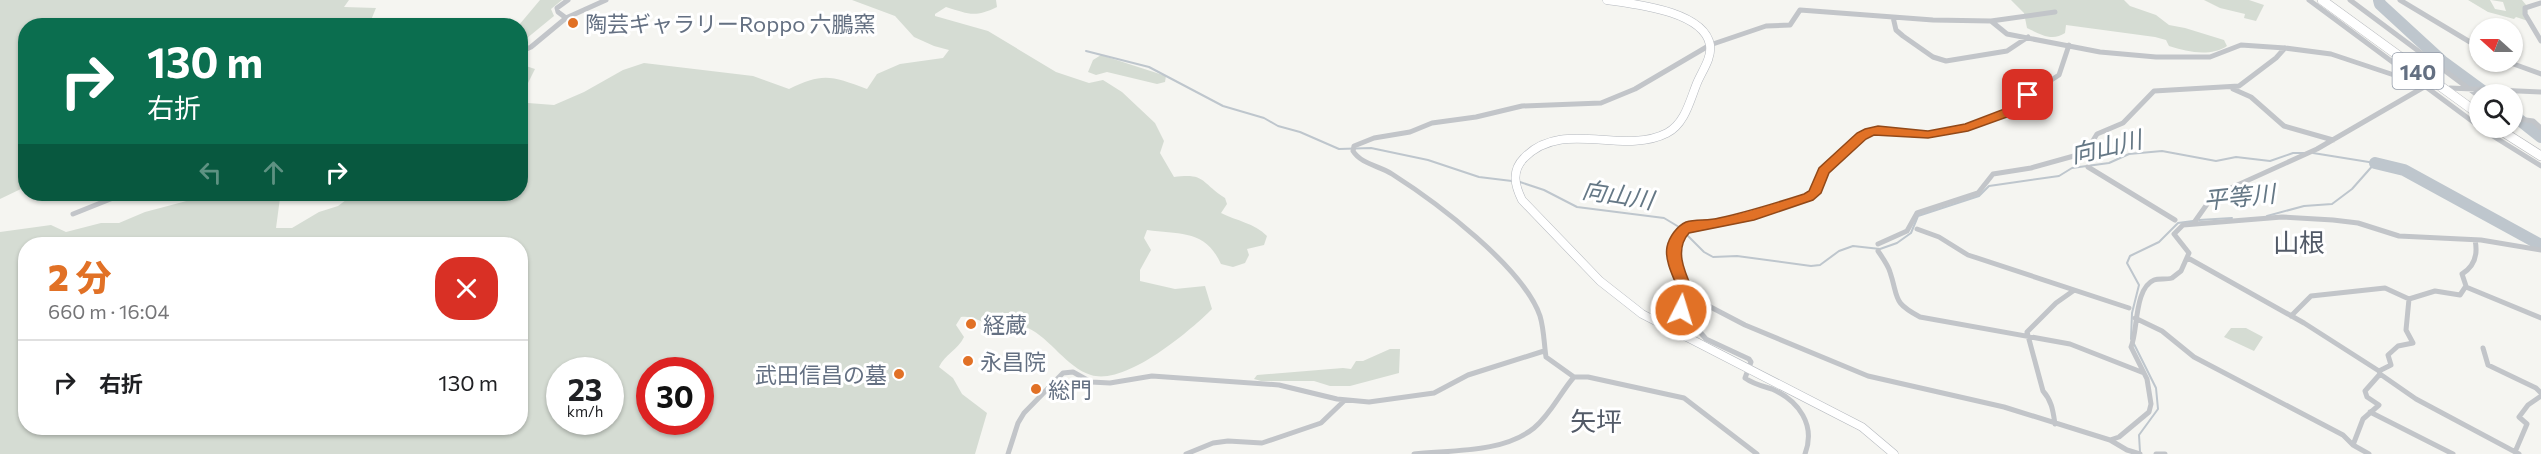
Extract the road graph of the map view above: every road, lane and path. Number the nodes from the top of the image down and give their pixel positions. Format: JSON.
{"nodes":[{"id":1,"x":568,"y":0,"type":"edge"},
{"id":2,"x":606,"y":0,"type":"edge"},
{"id":3,"x":1607,"y":0,"type":"edge"},
{"id":4,"x":2309,"y":0,"type":"edge"},
{"id":5,"x":2321,"y":0,"type":"edge"},
{"id":6,"x":2350,"y":0,"type":"edge"},
{"id":7,"x":2400,"y":0,"type":"edge"},
{"id":8,"x":2541,"y":3,"type":"edge"},
{"id":9,"x":2055,"y":12,"type":"dead end"},
{"id":10,"x":1893,"y":17,"type":"junction"},
{"id":11,"x":566,"y":18,"type":"junction"},
{"id":12,"x":1991,"y":21,"type":"junction"},
{"id":13,"x":2028,"y":37,"type":"junction"},
{"id":14,"x":2541,"y":40,"type":"edge"},
{"id":15,"x":2469,"y":41,"type":"edge"},
{"id":16,"x":1710,"y":45,"type":"junction"},
{"id":17,"x":2069,"y":45,"type":"junction"},
{"id":18,"x":528,"y":48,"type":"edge"},
{"id":19,"x":2285,"y":48,"type":"junction"},
{"id":20,"x":2523,"y":67,"type":"edge"},
{"id":21,"x":2407,"y":74,"type":"junction"},
{"id":22,"x":2541,"y":74,"type":"edge"},
{"id":23,"x":2225,"y":87,"type":"junction"},
{"id":24,"x":2465,"y":87,"type":"junction"},
{"id":25,"x":2450,"y":88,"type":"dead end"},
{"id":26,"x":2428,"y":89,"type":"junction"},
{"id":27,"x":2469,"y":90,"type":"edge"},
{"id":28,"x":2541,"y":92,"type":"edge"},
{"id":29,"x":2469,"y":107,"type":"edge"},
{"id":30,"x":2469,"y":119,"type":"edge"},
{"id":31,"x":2523,"y":119,"type":"edge"},
{"id":32,"x":2541,"y":128,"type":"edge"},
{"id":33,"x":2497,"y":138,"type":"edge"},
{"id":34,"x":2513,"y":138,"type":"edge"},
{"id":35,"x":2332,"y":140,"type":"junction"},
{"id":36,"x":2541,"y":156,"type":"edge"},
{"id":37,"x":2541,"y":166,"type":"edge"},
{"id":38,"x":2088,"y":167,"type":"dead end"},
{"id":39,"x":106,"y":201,"type":"edge"},
{"id":40,"x":73,"y":214,"type":"dead end"},
{"id":41,"x":2175,"y":220,"type":"dead end"},
{"id":42,"x":2191,"y":224,"type":"junction"},
{"id":43,"x":1917,"y":229,"type":"dead end"},
{"id":44,"x":2475,"y":240,"type":"junction"},
{"id":45,"x":1878,"y":244,"type":"dead end"},
{"id":46,"x":2541,"y":250,"type":"edge"},
{"id":47,"x":1878,"y":252,"type":"dead end"},
{"id":48,"x":2188,"y":258,"type":"junction"},
{"id":49,"x":2466,"y":287,"type":"junction"},
{"id":50,"x":2073,"y":291,"type":"junction"},
{"id":51,"x":1689,"y":298,"type":"junction"},
{"id":52,"x":2409,"y":299,"type":"junction"},
{"id":53,"x":2129,"y":308,"type":"dead end"},
{"id":54,"x":2291,"y":316,"type":"junction"},
{"id":55,"x":2135,"y":318,"type":"junction"},
{"id":56,"x":2541,"y":318,"type":"edge"},
{"id":57,"x":2028,"y":337,"type":"junction"},
{"id":58,"x":2483,"y":348,"type":"dead end"},
{"id":59,"x":1544,"y":351,"type":"junction"},
{"id":60,"x":1748,"y":369,"type":"junction"},
{"id":61,"x":2379,"y":372,"type":"junction"},
{"id":62,"x":2144,"y":373,"type":"junction"},
{"id":63,"x":1574,"y":377,"type":"junction"},
{"id":64,"x":2541,"y":394,"type":"edge"},
{"id":65,"x":1345,"y":400,"type":"junction"},
{"id":66,"x":2370,"y":412,"type":"junction"},
{"id":67,"x":2055,"y":424,"type":"junction"},
{"id":68,"x":2110,"y":440,"type":"junction"},
{"id":69,"x":2353,"y":445,"type":"junction"},
{"id":70,"x":2137,"y":453,"type":"edge"},
{"id":71,"x":2517,"y":453,"type":"edge"},
{"id":72,"x":1008,"y":454,"type":"edge"},
{"id":73,"x":1186,"y":454,"type":"edge"},
{"id":74,"x":1414,"y":454,"type":"edge"},
{"id":75,"x":1757,"y":454,"type":"edge"},
{"id":76,"x":1805,"y":454,"type":"edge"},
{"id":77,"x":1894,"y":454,"type":"edge"},
{"id":78,"x":2156,"y":454,"type":"edge"},
{"id":79,"x":2165,"y":454,"type":"edge"},
{"id":80,"x":2369,"y":454,"type":"edge"},
{"id":81,"x":2453,"y":454,"type":"edge"}],
"edges":[{"from":1,"to":11,"type":"street"},
{"from":2,"to":11,"type":"street"},
{"from":3,"to":16,"type":"street"},
{"from":4,"to":21,"type":"street"},
{"from":5,"to":29,"type":"highway","number":"140"},
{"from":6,"to":24,"type":"street"},
{"from":7,"to":15,"type":"street"},
{"from":8,"to":14,"type":"street"},
{"from":9,"to":12,"type":"street"},
{"from":10,"to":12,"type":"street"},
{"from":10,"to":13,"type":"street"},
{"from":10,"to":16,"type":"street"},
{"from":11,"to":18,"type":"street"},
{"from":12,"to":13,"type":"street"},
{"from":13,"to":17,"type":"street"},
{"from":16,"to":59,"type":"street"},
{"from":16,"to":60,"type":"street"},
{"from":17,"to":19,"type":"street"},
{"from":17,"to":51,"type":"street"},
{"from":19,"to":21,"type":"street"},
{"from":19,"to":23,"type":"street"},
{"from":20,"to":22,"type":"street"},
{"from":21,"to":26,"type":"street"},
{"from":23,"to":35,"type":"street"},
{"from":23,"to":45,"type":"street"},
{"from":24,"to":25,"type":"street"},
{"from":24,"to":27,"type":"street"},
{"from":24,"to":28,"type":"street"},
{"from":26,"to":30,"type":"street"},
{"from":26,"to":35,"type":"street"},
{"from":31,"to":32,"type":"street"},
{"from":33,"to":37,"type":"street"},
{"from":34,"to":36,"type":"highway"},
{"from":35,"to":42,"type":"street"},
{"from":38,"to":41,"type":"street"},
{"from":39,"to":40,"type":"street"},
{"from":42,"to":44,"type":"street"},
{"from":42,"to":48,"type":"street"},
{"from":43,"to":50,"type":"street"},
{"from":44,"to":46,"type":"street"},
{"from":44,"to":49,"type":"street"},
{"from":47,"to":57,"type":"street"},
{"from":48,"to":54,"type":"street"},
{"from":48,"to":55,"type":"street"},
{"from":49,"to":52,"type":"street"},
{"from":49,"to":56,"type":"street"},
{"from":50,"to":53,"type":"street"},
{"from":50,"to":57,"type":"street"},
{"from":51,"to":60,"type":"street"},
{"from":51,"to":67,"type":"street"},
{"from":52,"to":54,"type":"street"},
{"from":52,"to":61,"type":"street"},
{"from":54,"to":61,"type":"street"},
{"from":55,"to":62,"type":"street"},
{"from":55,"to":69,"type":"street"},
{"from":57,"to":62,"type":"street"},
{"from":57,"to":67,"type":"street"},
{"from":58,"to":64,"type":"street"},
{"from":59,"to":63,"type":"street"},
{"from":59,"to":65,"type":"street"},
{"from":60,"to":76,"type":"street"},
{"from":60,"to":77,"type":"street"},
{"from":61,"to":66,"type":"street"},
{"from":61,"to":71,"type":"street"},
{"from":62,"to":68,"type":"street"},
{"from":63,"to":74,"type":"street"},
{"from":63,"to":75,"type":"street"},
{"from":64,"to":71,"type":"street"},
{"from":65,"to":72,"type":"street"},
{"from":65,"to":73,"type":"street"},
{"from":66,"to":69,"type":"street"},
{"from":66,"to":81,"type":"street"},
{"from":67,"to":68,"type":"street"},
{"from":68,"to":70,"type":"street"},
{"from":69,"to":80,"type":"street"},
{"from":78,"to":79,"type":"street"}]}
